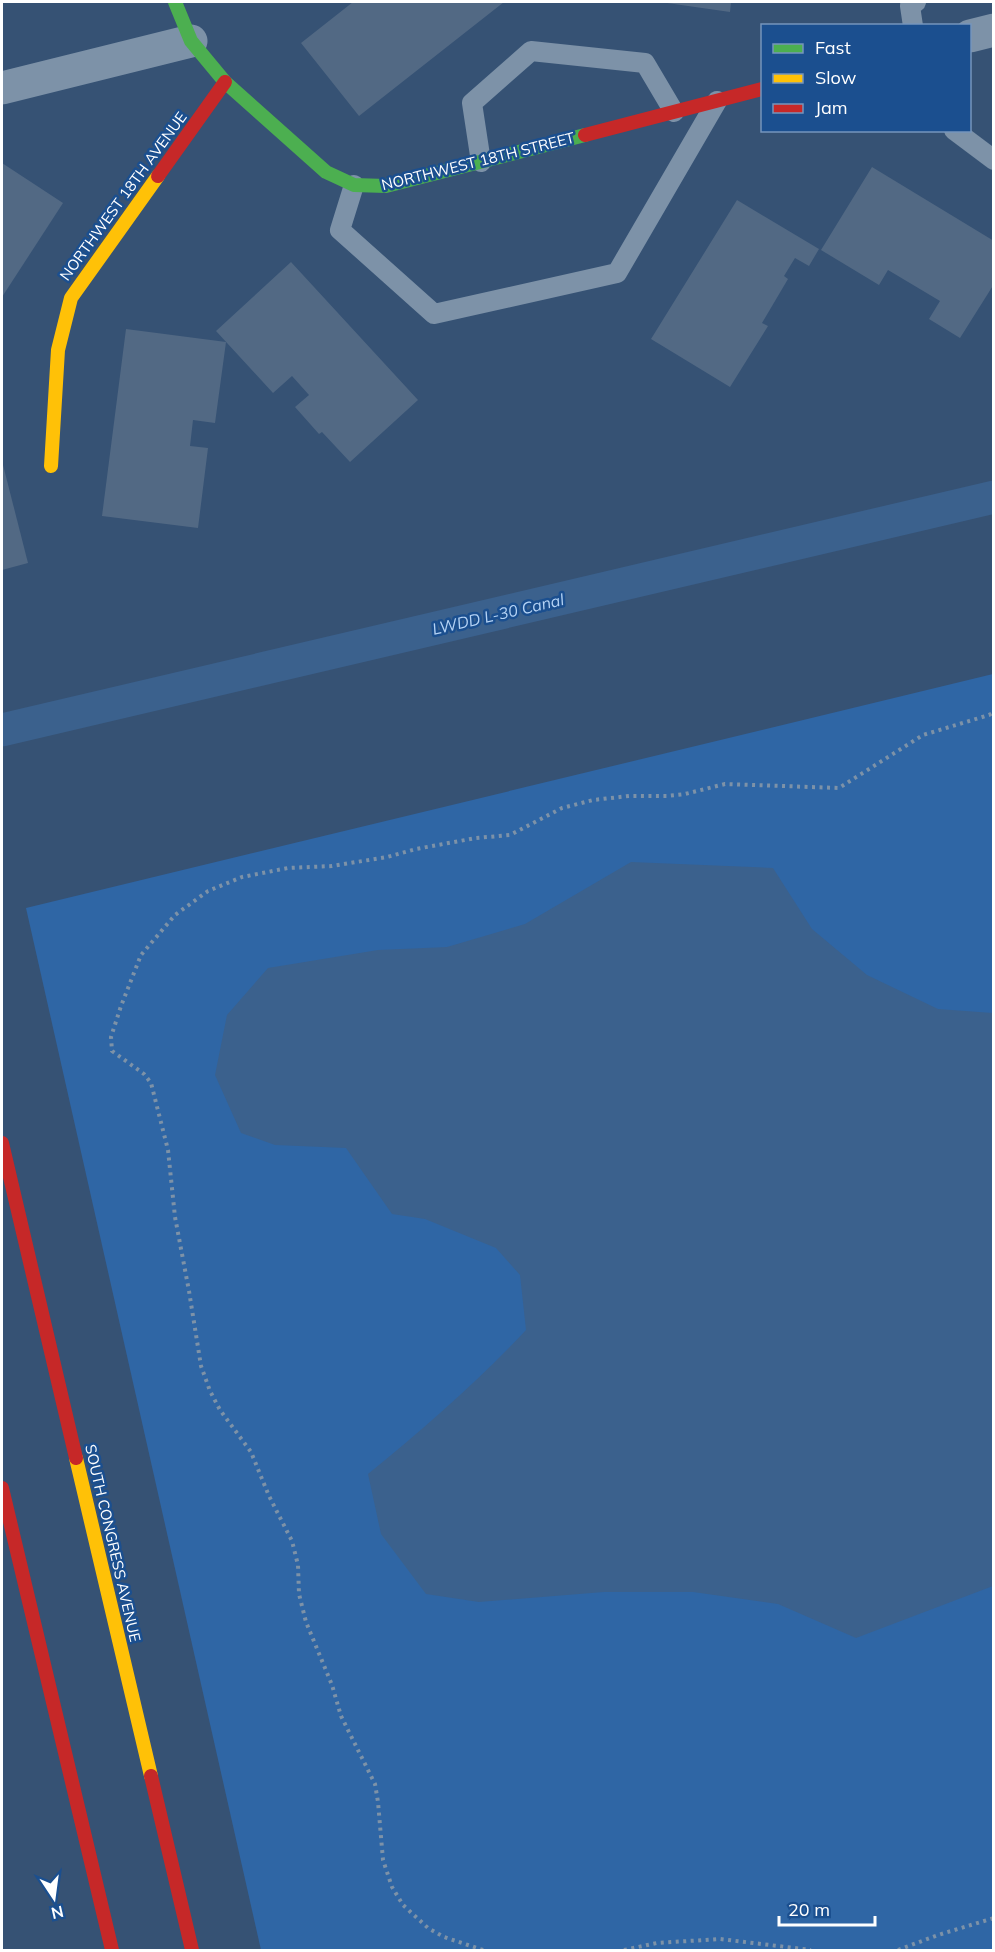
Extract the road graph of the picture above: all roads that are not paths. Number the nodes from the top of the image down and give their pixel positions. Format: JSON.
{"nodes":[{"id":1,"x":176,"y":2,"type":"edge"},
{"id":2,"x":916,"y":2,"type":"edge"},
{"id":3,"x":913,"y":24,"type":"edge"},
{"id":4,"x":993,"y":30,"type":"edge"},
{"id":5,"x":971,"y":36,"type":"edge"},
{"id":6,"x":191,"y":41,"type":"junction"},
{"id":7,"x":225,"y":82,"type":"junction"},
{"id":8,"x":2,"y":88,"type":"edge"},
{"id":9,"x":761,"y":89,"type":"edge"},
{"id":10,"x":717,"y":101,"type":"junction"},
{"id":11,"x":674,"y":112,"type":"junction"},
{"id":12,"x":957,"y":132,"type":"edge"},
{"id":13,"x":993,"y":159,"type":"edge"},
{"id":14,"x":481,"y":162,"type":"junction"},
{"id":15,"x":354,"y":185,"type":"junction"},
{"id":16,"x":51,"y":466,"type":"dead end"},
{"id":17,"x":2,"y":1143,"type":"edge"},
{"id":18,"x":2,"y":1488,"type":"edge"},
{"id":19,"x":112,"y":1950,"type":"edge"},
{"id":20,"x":192,"y":1950,"type":"edge"}],
"edges":[{"from":1,"to":6,"type":"main road"},
{"from":2,"to":3,"type":"lane"},
{"from":4,"to":5,"type":"street"},
{"from":6,"to":7,"type":"main road"},
{"from":6,"to":8,"type":"street"},
{"from":7,"to":15,"type":"main road","name":"NORTHWEST 18TH STREET"},
{"from":7,"to":16,"type":"main road","name":"NORTHWEST 18TH AVENUE"},
{"from":9,"to":10,"type":"main road","name":"NORTHWEST 18TH STREET"},
{"from":10,"to":11,"type":"main road","name":"NORTHWEST 18TH STREET"},
{"from":10,"to":15,"type":"lane"},
{"from":11,"to":14,"type":"main road","name":"NORTHWEST 18TH STREET"},
{"from":11,"to":14,"type":"lane"},
{"from":12,"to":13,"type":"lane"},
{"from":14,"to":15,"type":"main road","name":"NORTHWEST 18TH STREET"},
{"from":17,"to":20,"type":"main road","name":"SOUTH CONGRESS AVENUE"},
{"from":18,"to":19,"type":"main road"}]}
